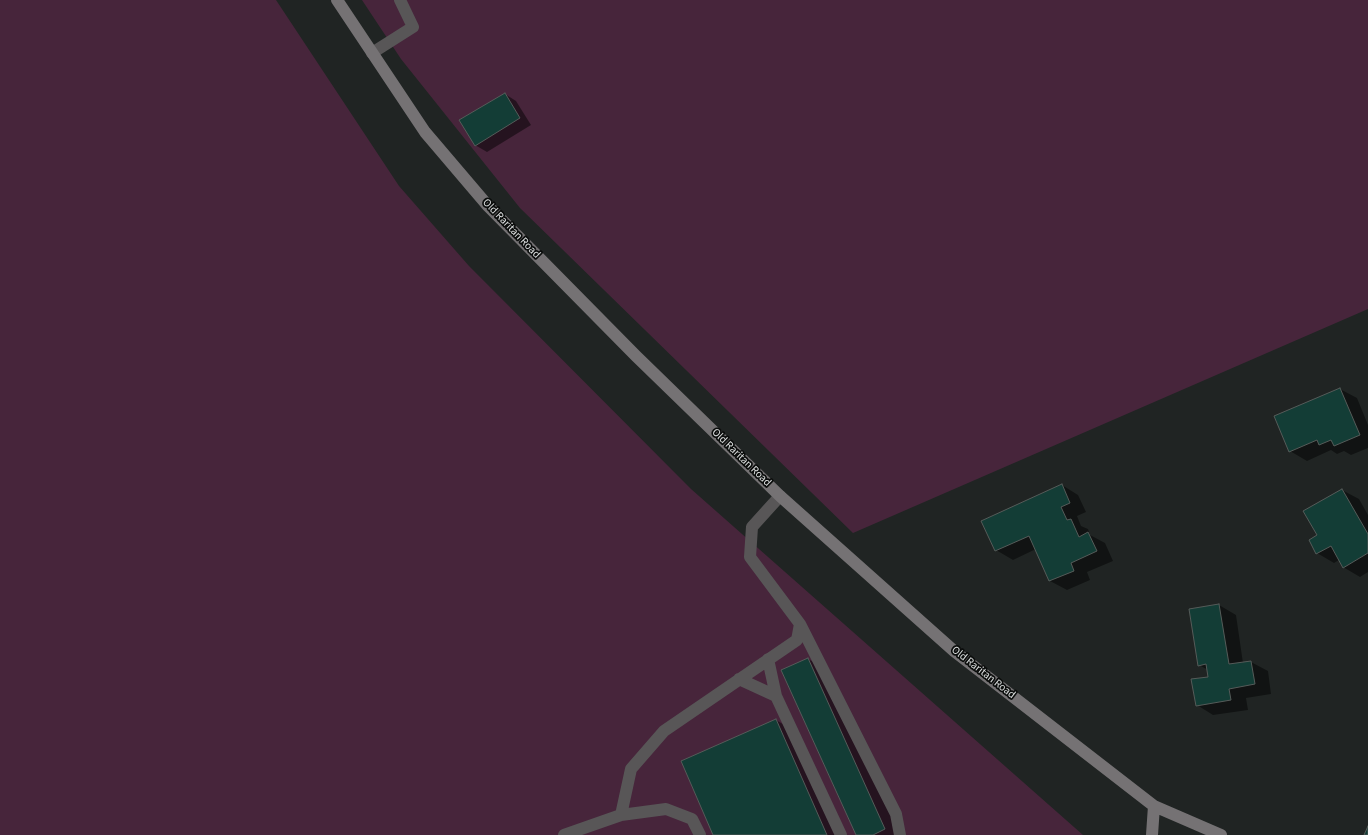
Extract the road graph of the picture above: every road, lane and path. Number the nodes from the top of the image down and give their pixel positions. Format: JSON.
{"nodes":[{"id":1,"x":336,"y":0,"type":"edge"},
{"id":2,"x":400,"y":0,"type":"edge"},
{"id":3,"x":372,"y":53,"type":"junction"},
{"id":4,"x":780,"y":496,"type":"junction"},
{"id":5,"x":800,"y":624,"type":"junction"},
{"id":6,"x":768,"y":659,"type":"junction"},
{"id":7,"x":739,"y":679,"type":"junction"},
{"id":8,"x":776,"y":696,"type":"junction"},
{"id":9,"x":1154,"y":806,"type":"junction"},
{"id":10,"x":621,"y":815,"type":"junction"},
{"id":11,"x":564,"y":835,"type":"edge"},
{"id":12,"x":700,"y":835,"type":"edge"},
{"id":13,"x":841,"y":835,"type":"edge"},
{"id":14,"x":900,"y":835,"type":"edge"},
{"id":15,"x":1152,"y":835,"type":"edge"},
{"id":16,"x":1221,"y":835,"type":"edge"}],
"edges":[{"from":1,"to":3,"type":"main road","name":"Old Raritan Road"},
{"from":2,"to":3,"type":"lane"},
{"from":3,"to":4,"type":"main road","name":"Old Raritan Road"},
{"from":4,"to":5,"type":"lane"},
{"from":4,"to":9,"type":"main road","name":"Old Raritan Road"},
{"from":5,"to":6,"type":"lane"},
{"from":5,"to":14,"type":"lane"},
{"from":6,"to":7,"type":"lane"},
{"from":6,"to":8,"type":"lane"},
{"from":7,"to":8,"type":"lane"},
{"from":7,"to":10,"type":"lane"},
{"from":8,"to":13,"type":"lane"},
{"from":9,"to":15,"type":"main road"},
{"from":9,"to":16,"type":"main road","name":"Old Raritan Road"},
{"from":10,"to":11,"type":"lane"},
{"from":10,"to":12,"type":"lane"}]}
